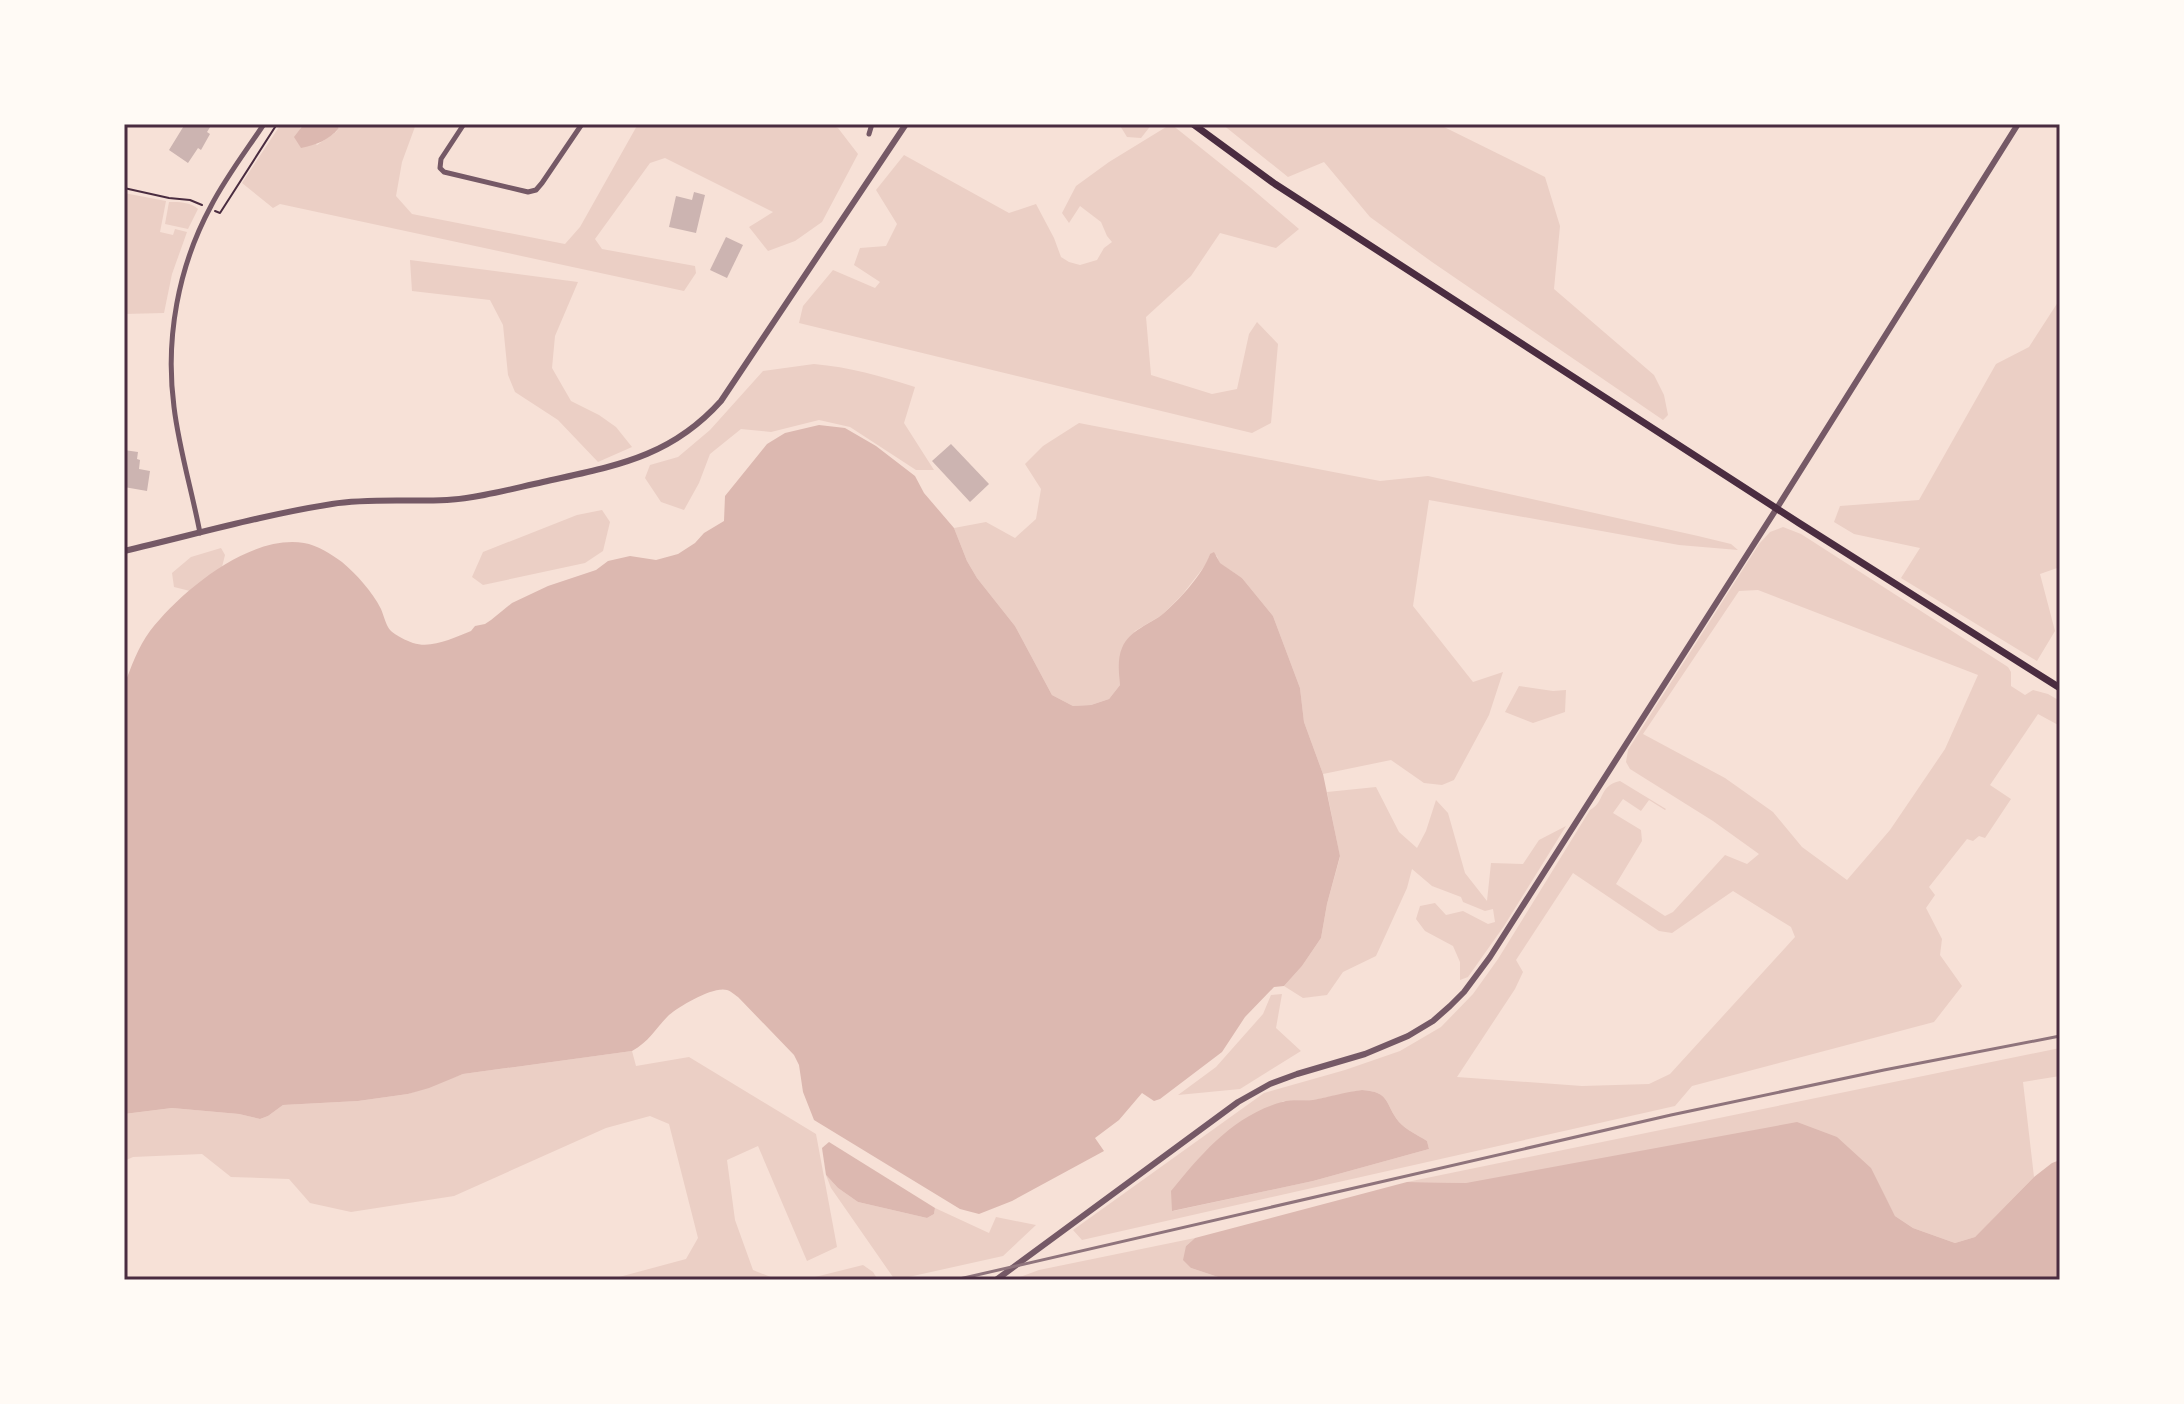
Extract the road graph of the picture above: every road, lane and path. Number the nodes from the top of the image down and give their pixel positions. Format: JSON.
{"nodes":[{"id":1,"x":264,"y":124,"type":"edge"},
{"id":2,"x":277,"y":124,"type":"edge"},
{"id":3,"x":464,"y":124,"type":"edge"},
{"id":4,"x":582,"y":124,"type":"edge"},
{"id":5,"x":872,"y":124,"type":"edge"},
{"id":6,"x":906,"y":124,"type":"edge"},
{"id":7,"x":1193,"y":124,"type":"edge"},
{"id":8,"x":2018,"y":124,"type":"edge"},
{"id":9,"x":869,"y":134,"type":"dead end"},
{"id":10,"x":124,"y":188,"type":"edge"},
{"id":11,"x":204,"y":206,"type":"dead end"},
{"id":12,"x":216,"y":212,"type":"dead end"},
{"id":13,"x":1777,"y":508,"type":"junction"},
{"id":14,"x":200,"y":533,"type":"junction"},
{"id":15,"x":124,"y":551,"type":"edge"},
{"id":16,"x":2060,"y":688,"type":"edge"},
{"id":17,"x":996,"y":1280,"type":"edge"}],
"edges":[{"from":1,"to":14,"type":"street"},
{"from":2,"to":12,"type":"path"},
{"from":3,"to":4,"type":"street"},
{"from":5,"to":9,"type":"street"},
{"from":6,"to":14,"type":"street"},
{"from":7,"to":13,"type":"main road"},
{"from":8,"to":13,"type":"street"},
{"from":10,"to":11,"type":"path"},
{"from":13,"to":16,"type":"main road"},
{"from":13,"to":17,"type":"street"},
{"from":14,"to":15,"type":"street"}]}
